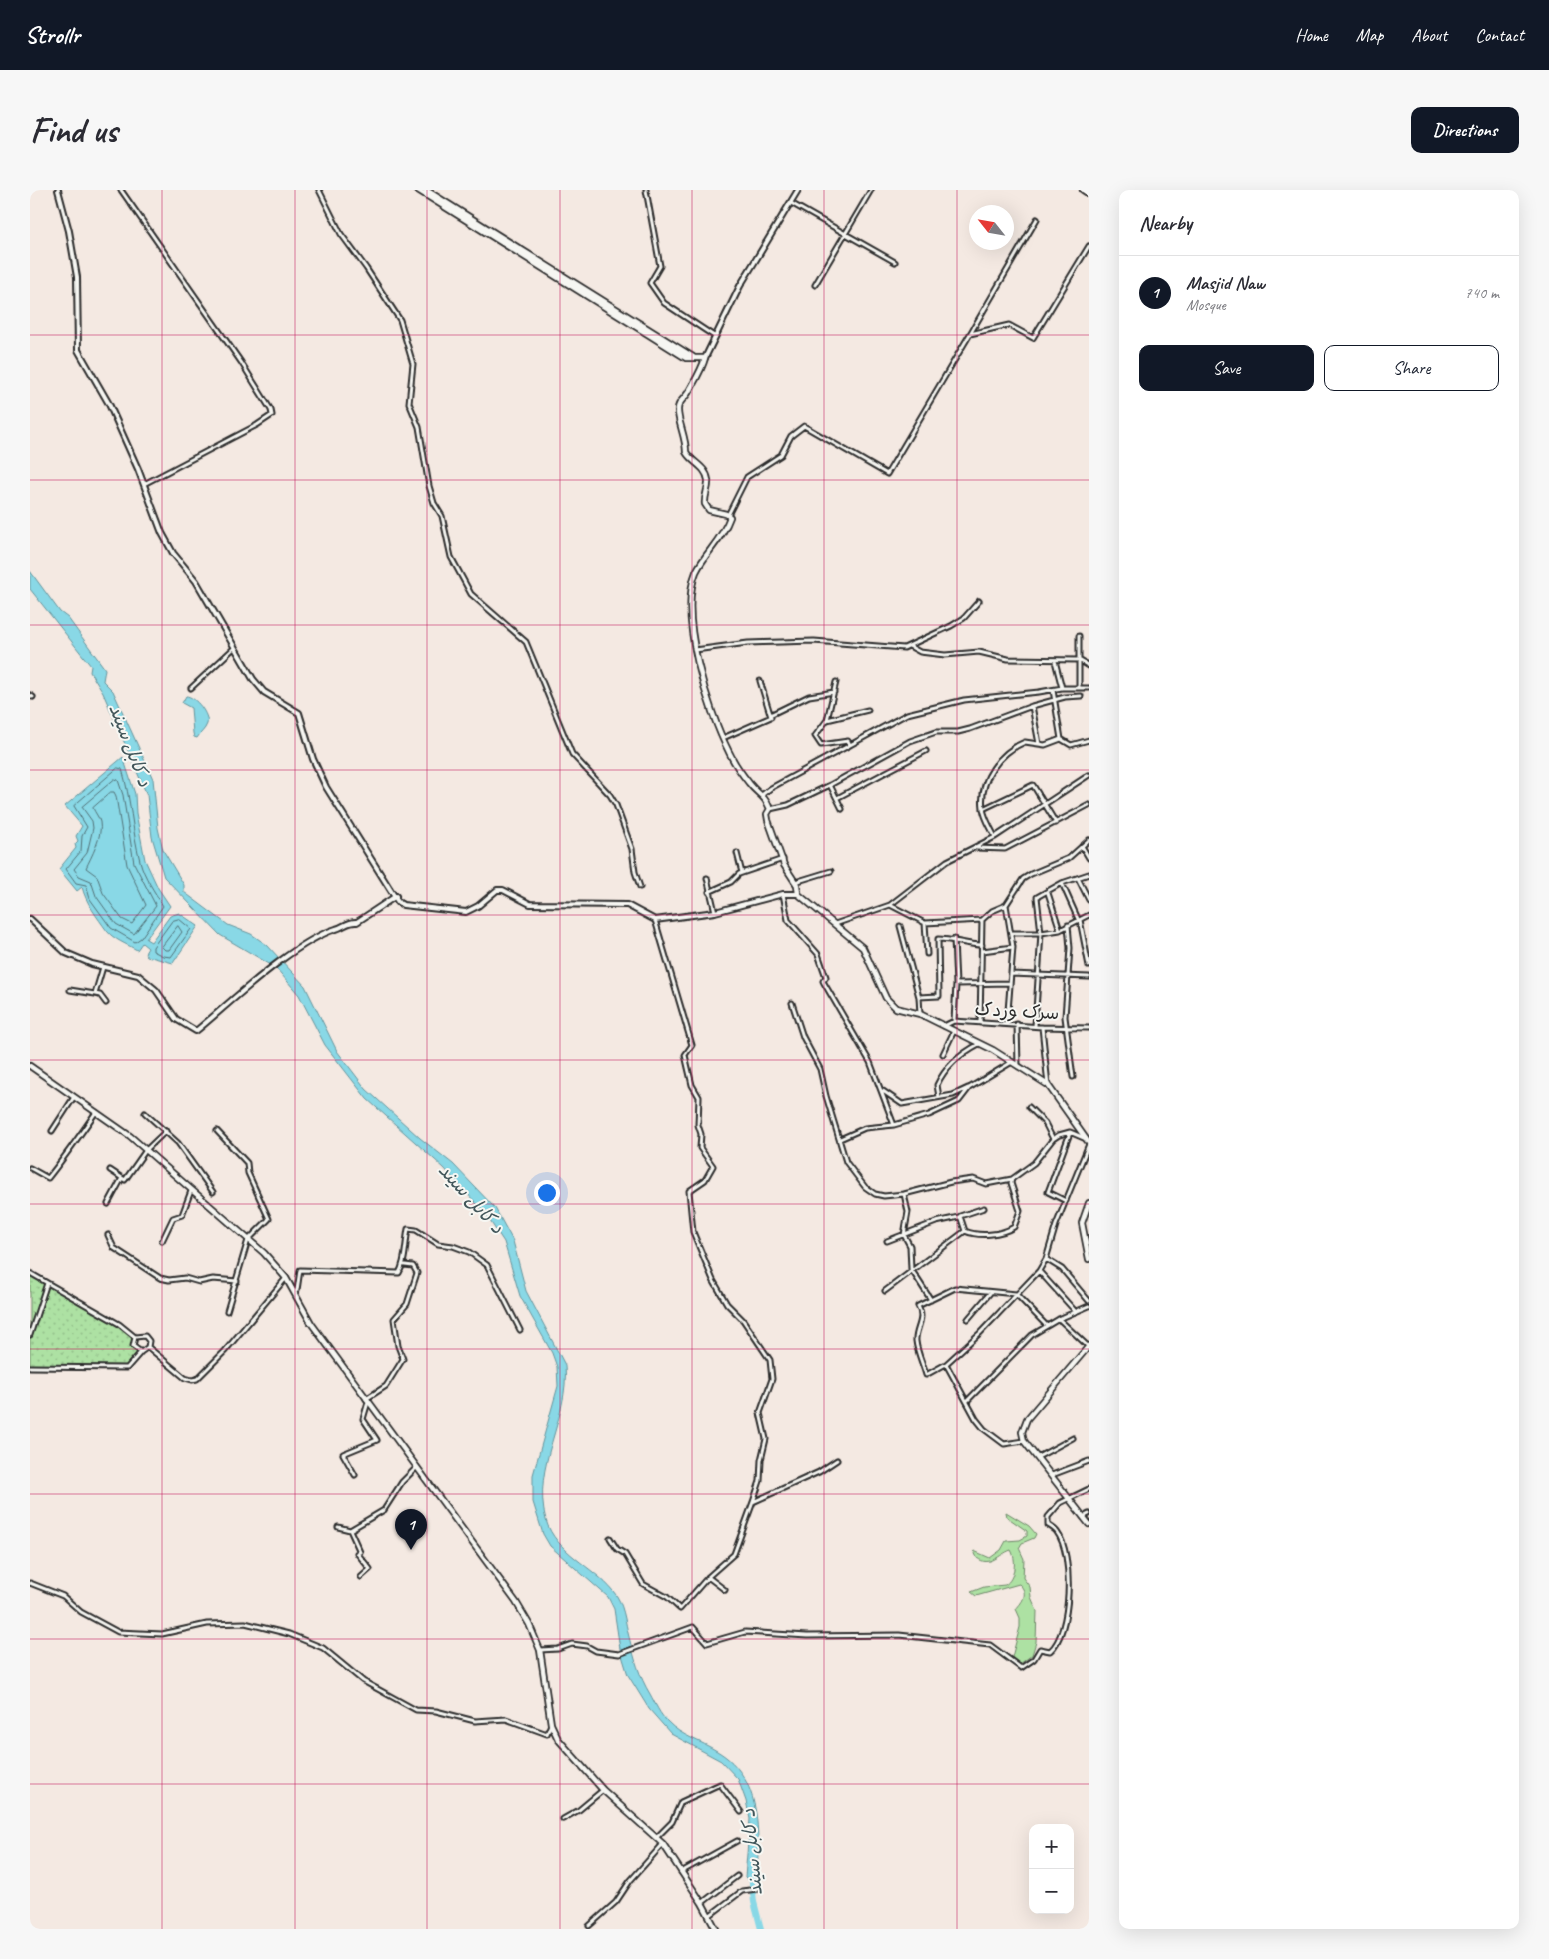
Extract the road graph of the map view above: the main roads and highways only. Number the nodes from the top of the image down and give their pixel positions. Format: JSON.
{"nodes":[{"id":1,"x":418,"y":190,"type":"edge"},
{"id":2,"x":426,"y":190,"type":"edge"},
{"id":3,"x":694,"y":358,"type":"junction"},
{"id":4,"x":30,"y":1066,"type":"edge"},
{"id":5,"x":1088,"y":1142,"type":"edge"},
{"id":6,"x":1089,"y":1203,"type":"edge"},
{"id":7,"x":1089,"y":1259,"type":"edge"},
{"id":8,"x":1089,"y":1347,"type":"edge"},
{"id":9,"x":1089,"y":1524,"type":"edge"},
{"id":10,"x":716,"y":1929,"type":"edge"}],
"edges":[{"from":1,"to":3,"type":"main road"},
{"from":2,"to":3,"type":"main road"},
{"from":3,"to":5,"type":"main road"},
{"from":4,"to":10,"type":"main road"},
{"from":6,"to":7,"type":"main road"},
{"from":8,"to":9,"type":"main road"}]}
